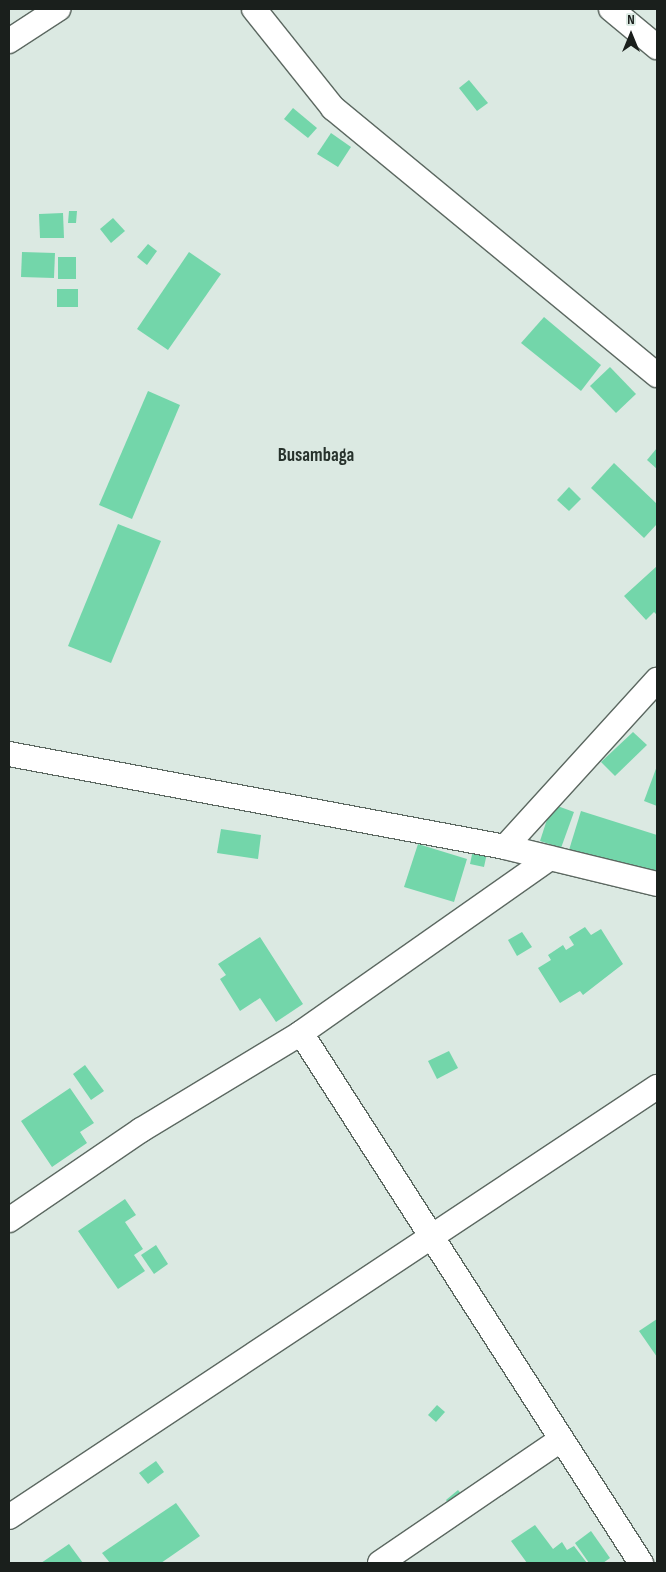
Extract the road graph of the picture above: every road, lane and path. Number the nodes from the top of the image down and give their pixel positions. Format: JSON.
{"nodes":[{"id":1,"x":58,"y":9,"type":"edge"},
{"id":2,"x":254,"y":9,"type":"edge"},
{"id":3,"x":611,"y":9,"type":"edge"},
{"id":4,"x":9,"y":41,"type":"edge"},
{"id":5,"x":657,"y":47,"type":"edge"},
{"id":6,"x":657,"y":375,"type":"edge"},
{"id":7,"x":657,"y":680,"type":"edge"},
{"id":8,"x":9,"y":754,"type":"edge"},
{"id":9,"x":505,"y":847,"type":"junction"},
{"id":10,"x":550,"y":858,"type":"junction"},
{"id":11,"x":657,"y":884,"type":"edge"},
{"id":12,"x":301,"y":1033,"type":"junction"},
{"id":13,"x":657,"y":1087,"type":"edge"},
{"id":14,"x":9,"y":1220,"type":"edge"},
{"id":15,"x":432,"y":1238,"type":"junction"},
{"id":16,"x":559,"y":1441,"type":"junction"},
{"id":17,"x":9,"y":1517,"type":"edge"},
{"id":18,"x":380,"y":1563,"type":"edge"},
{"id":19,"x":640,"y":1563,"type":"edge"}],
"edges":[{"from":1,"to":4,"type":"street"},
{"from":2,"to":6,"type":"street"},
{"from":3,"to":5,"type":"street"},
{"from":7,"to":9,"type":"street"},
{"from":8,"to":9,"type":"street"},
{"from":9,"to":10,"type":"street"},
{"from":10,"to":11,"type":"street"},
{"from":10,"to":12,"type":"street"},
{"from":12,"to":14,"type":"street"},
{"from":12,"to":15,"type":"street"},
{"from":13,"to":15,"type":"street"},
{"from":15,"to":16,"type":"street"},
{"from":15,"to":17,"type":"street"},
{"from":16,"to":18,"type":"street"},
{"from":16,"to":19,"type":"street"}]}
